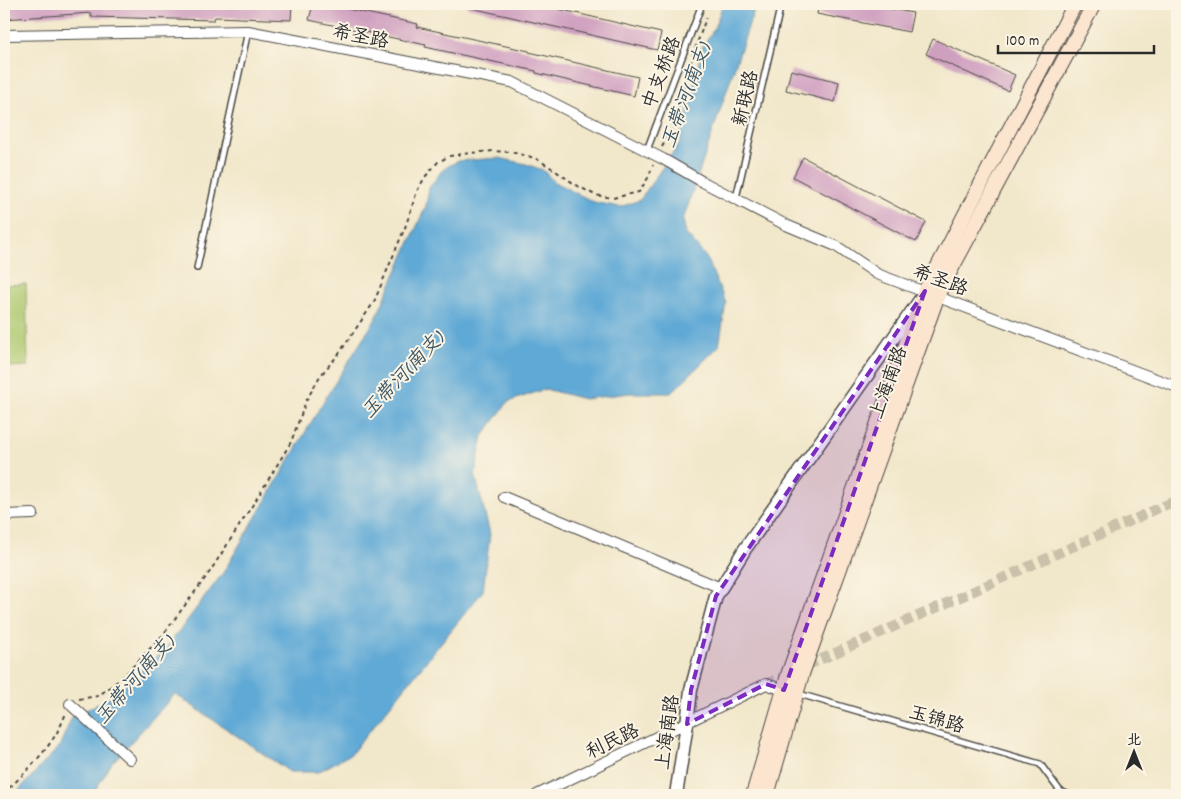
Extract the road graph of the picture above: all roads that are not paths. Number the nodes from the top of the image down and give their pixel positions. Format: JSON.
{"nodes":[{"id":1,"x":702,"y":4,"type":"edge"},
{"id":2,"x":781,"y":4,"type":"edge"},
{"id":3,"x":1075,"y":4,"type":"edge"},
{"id":4,"x":1094,"y":4,"type":"edge"},
{"id":5,"x":248,"y":31,"type":"junction"},
{"id":6,"x":4,"y":35,"type":"edge"},
{"id":7,"x":646,"y":151,"type":"junction"},
{"id":8,"x":736,"y":198,"type":"junction"},
{"id":9,"x":196,"y":268,"type":"dead end"},
{"id":10,"x":931,"y":294,"type":"junction"},
{"id":11,"x":1177,"y":386,"type":"edge"},
{"id":12,"x":504,"y":497,"type":"dead end"},
{"id":13,"x":33,"y":514,"type":"dead end"},
{"id":14,"x":4,"y":515,"type":"edge"},
{"id":15,"x":721,"y":588,"type":"junction"},
{"id":16,"x":790,"y":692,"type":"junction"},
{"id":17,"x":70,"y":704,"type":"road end"},
{"id":18,"x":687,"y":724,"type":"junction"},
{"id":19,"x":130,"y":759,"type":"dead end"},
{"id":20,"x":537,"y":795,"type":"edge"},
{"id":21,"x":676,"y":795,"type":"edge"},
{"id":22,"x":753,"y":795,"type":"edge"},
{"id":23,"x":767,"y":795,"type":"edge"},
{"id":24,"x":1069,"y":795,"type":"edge"}],
"edges":[{"from":1,"to":7,"type":"lane","name":"中支桥路"},
{"from":2,"to":8,"type":"lane","name":"新联路"},
{"from":3,"to":10,"type":"main road","name":"上海南路"},
{"from":4,"to":10,"type":"main road","name":"上海南路"},
{"from":5,"to":6,"type":"street","name":"希圣路"},
{"from":5,"to":7,"type":"street","name":"希圣路"},
{"from":5,"to":9,"type":"lane"},
{"from":7,"to":8,"type":"street","name":"希圣路"},
{"from":8,"to":10,"type":"street","name":"希圣路"},
{"from":10,"to":11,"type":"street","name":"希圣路"},
{"from":10,"to":15,"type":"street","name":"上海南路"},
{"from":10,"to":16,"type":"main road","name":"上海南路"},
{"from":12,"to":15,"type":"street"},
{"from":13,"to":14,"type":"street"},
{"from":15,"to":18,"type":"street","name":"上海南路"},
{"from":16,"to":18,"type":"street","name":"利民路"},
{"from":16,"to":22,"type":"main road","name":"上海南路"},
{"from":16,"to":23,"type":"main road","name":"上海南路"},
{"from":16,"to":24,"type":"lane","name":"玉锦路"},
{"from":17,"to":19,"type":"street"},
{"from":18,"to":20,"type":"street","name":"利民路"},
{"from":18,"to":21,"type":"street","name":"上海南路"}]}
